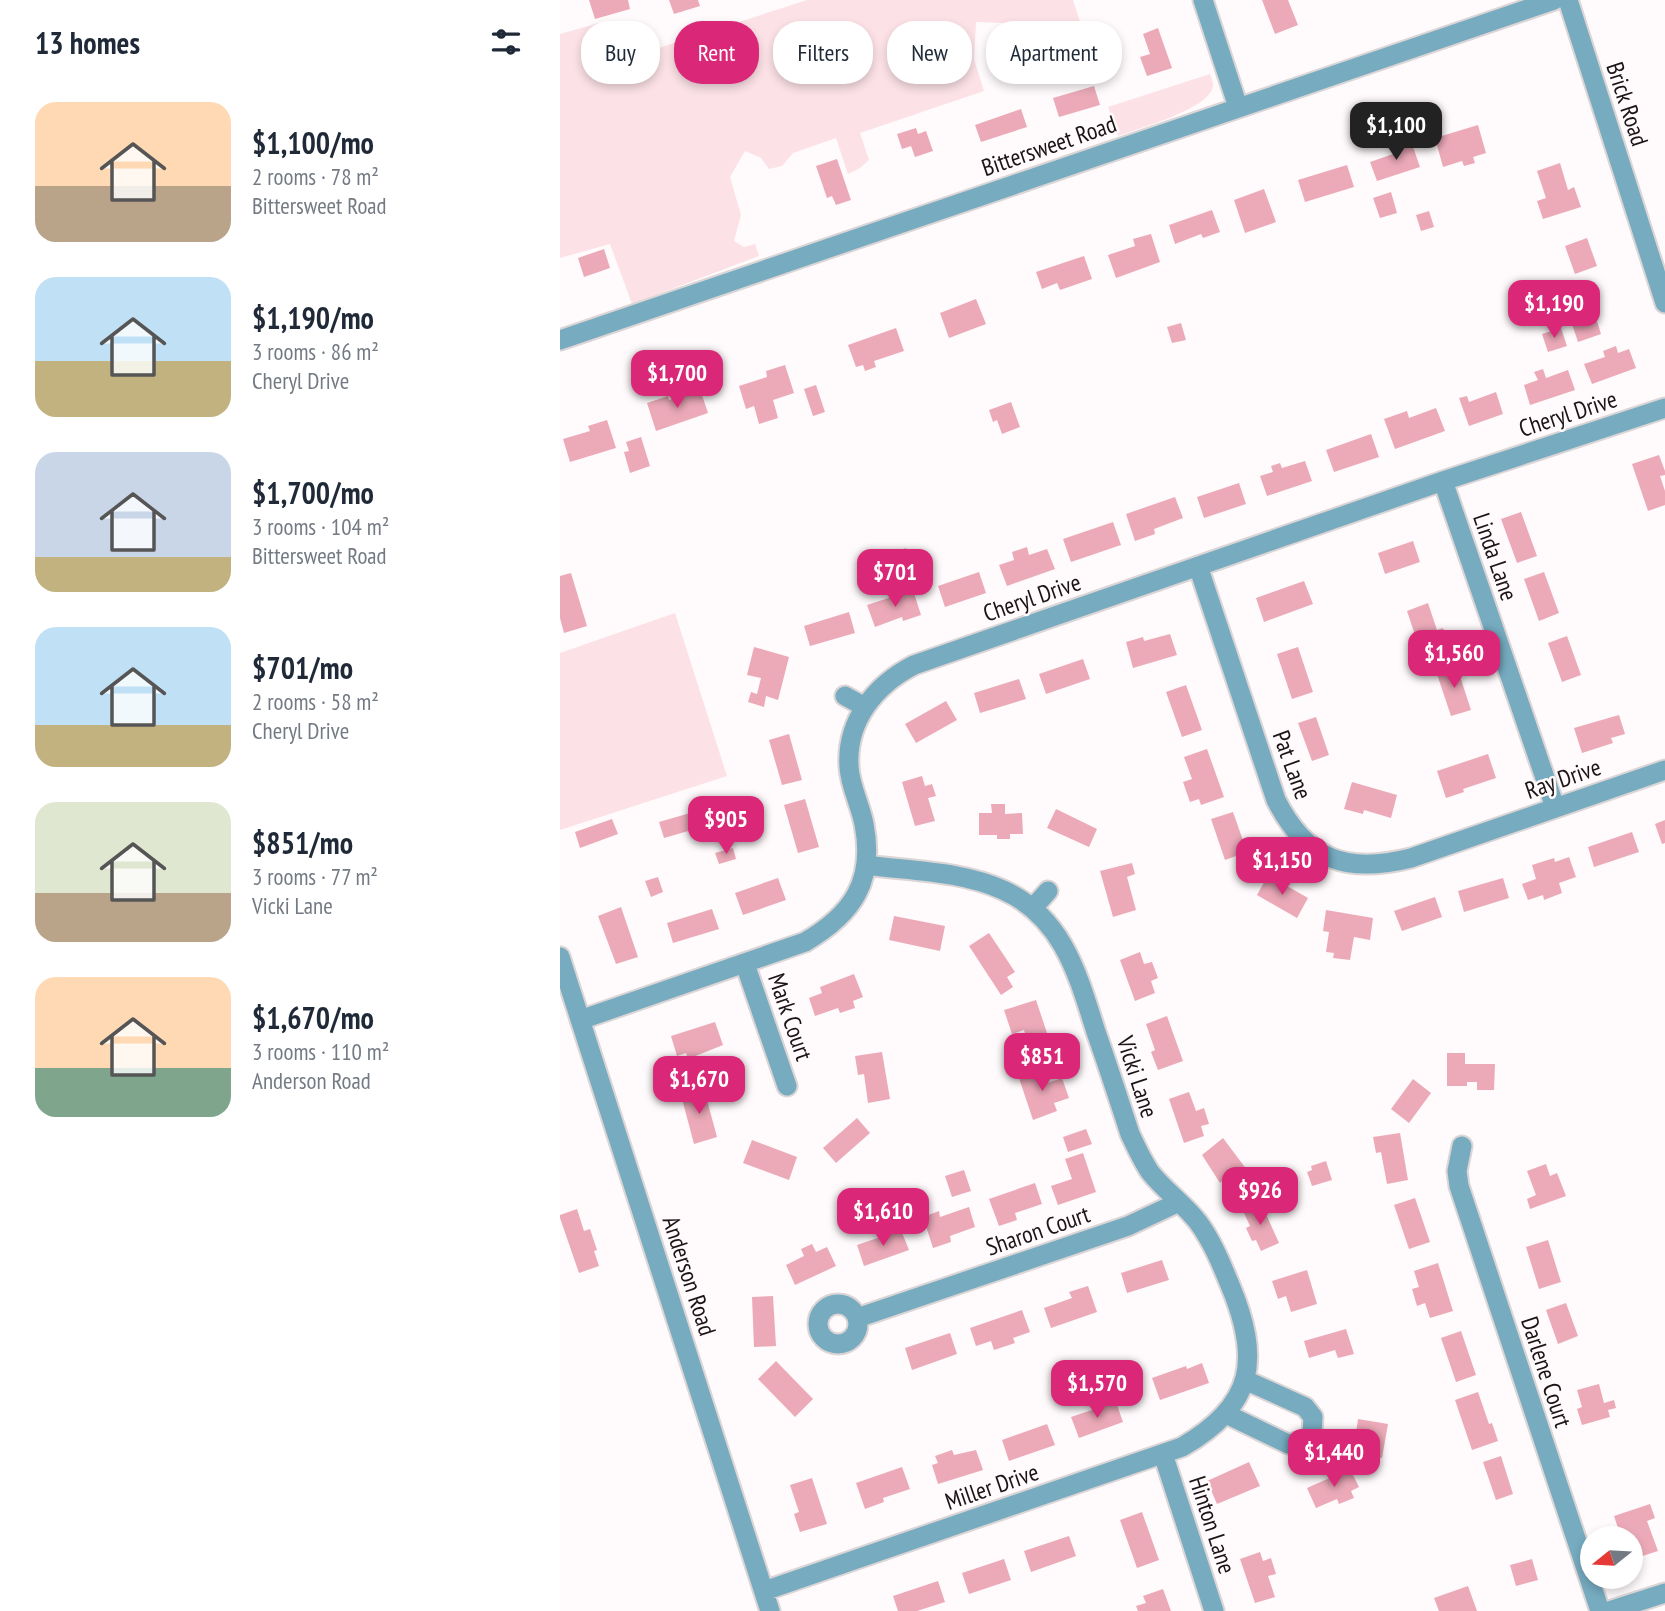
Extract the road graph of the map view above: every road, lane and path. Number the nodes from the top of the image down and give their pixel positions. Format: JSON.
{"nodes":[{"id":1,"x":1203,"y":0,"type":"edge"},
{"id":2,"x":1554,"y":0,"type":"edge"},
{"id":3,"x":1568,"y":0,"type":"edge"},
{"id":4,"x":1238,"y":107,"type":"junction"},
{"id":5,"x":1665,"y":303,"type":"edge"},
{"id":6,"x":560,"y":340,"type":"edge"},
{"id":7,"x":1665,"y":408,"type":"edge"},
{"id":8,"x":1443,"y":481,"type":"junction"},
{"id":9,"x":1198,"y":566,"type":"junction"},
{"id":10,"x":845,"y":696,"type":"dead end"},
{"id":11,"x":865,"y":707,"type":"junction"},
{"id":12,"x":1665,"y":770,"type":"edge"},
{"id":13,"x":1555,"y":807,"type":"junction"},
{"id":14,"x":1477,"y":835,"type":"joint"},
{"id":15,"x":866,"y":865,"type":"junction"},
{"id":16,"x":1048,"y":891,"type":"dead end"},
{"id":17,"x":1033,"y":908,"type":"junction"},
{"id":18,"x":560,"y":957,"type":"edge"},
{"id":19,"x":746,"y":964,"type":"junction"},
{"id":20,"x":580,"y":1020,"type":"junction"},
{"id":21,"x":787,"y":1086,"type":"dead end"},
{"id":22,"x":1462,"y":1146,"type":"dead end"},
{"id":23,"x":1179,"y":1202,"type":"junction"},
{"id":24,"x":857,"y":1318,"type":"junction"},
{"id":25,"x":1245,"y":1380,"type":"junction"},
{"id":26,"x":1226,"y":1414,"type":"junction"},
{"id":27,"x":1163,"y":1454,"type":"junction"},
{"id":28,"x":764,"y":1591,"type":"junction"},
{"id":29,"x":1665,"y":1592,"type":"edge"},
{"id":30,"x":770,"y":1611,"type":"edge"},
{"id":31,"x":1214,"y":1611,"type":"edge"},
{"id":32,"x":1600,"y":1611,"type":"edge"},
{"id":33,"x":1609,"y":1611,"type":"edge"}],
"edges":[{"from":1,"to":4,"type":"street"},
{"from":2,"to":4,"type":"street","name":"Bittersweet Road"},
{"from":3,"to":5,"type":"street","name":"Brick Road"},
{"from":4,"to":6,"type":"street","name":"Bittersweet Road"},
{"from":7,"to":8,"type":"street","name":"Cheryl Drive"},
{"from":8,"to":9,"type":"street","name":"Cheryl Drive"},
{"from":8,"to":13,"type":"street","name":"Linda Lane"},
{"from":9,"to":11,"type":"street","name":"Cheryl Drive"},
{"from":9,"to":14,"type":"street","name":"Pat Lane"},
{"from":10,"to":11,"type":"street"},
{"from":11,"to":15,"type":"street","name":"Cheryl Drive"},
{"from":12,"to":13,"type":"street","name":"Ray Drive"},
{"from":13,"to":14,"type":"street","name":"Ray Drive"},
{"from":15,"to":17,"type":"street","name":"Vicki Lane"},
{"from":15,"to":19,"type":"street","name":"Cheryl Drive"},
{"from":16,"to":17,"type":"street"},
{"from":17,"to":23,"type":"street","name":"Vicki Lane"},
{"from":18,"to":20,"type":"street","name":"Anderson Road"},
{"from":19,"to":20,"type":"street","name":"Cheryl Drive"},
{"from":19,"to":21,"type":"street","name":"Mark Court"},
{"from":20,"to":28,"type":"street","name":"Anderson Road"},
{"from":22,"to":32,"type":"street","name":"Darlene Court"},
{"from":23,"to":24,"type":"street","name":"Sharon Court"},
{"from":23,"to":25,"type":"street","name":"Vicki Lane"},
{"from":24,"to":24,"type":"street"},
{"from":25,"to":26,"type":"street","name":"Vicki Lane"},
{"from":25,"to":26,"type":"street"},
{"from":26,"to":27,"type":"street","name":"Miller Drive"},
{"from":27,"to":28,"type":"street","name":"Miller Drive"},
{"from":27,"to":31,"type":"street","name":"Hinton Lane"},
{"from":28,"to":30,"type":"street","name":"Anderson Road"},
{"from":29,"to":33,"type":"street"}]}
